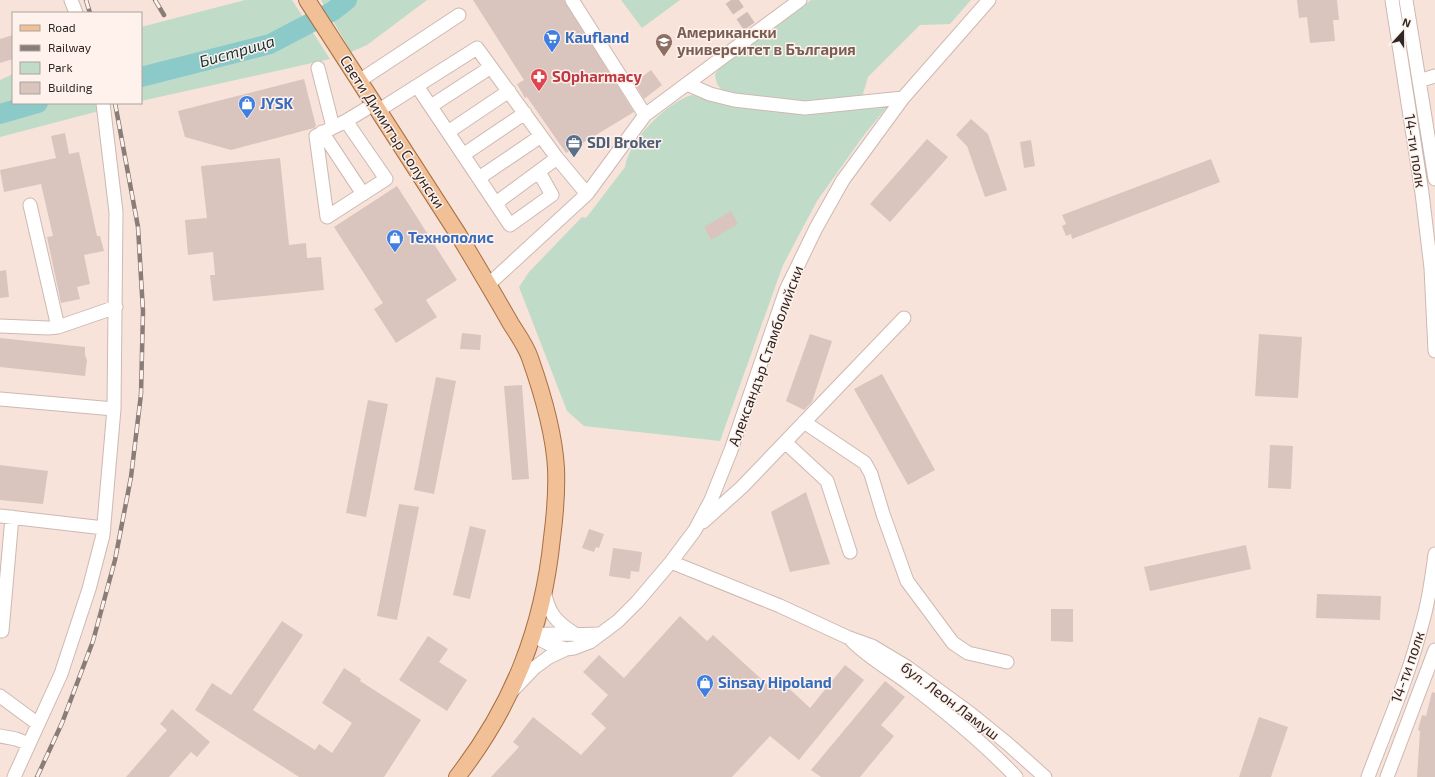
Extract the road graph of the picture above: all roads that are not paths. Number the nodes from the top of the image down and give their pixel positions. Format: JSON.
{"nodes":[{"id":1,"x":71,"y":0,"type":"edge"},
{"id":2,"x":307,"y":0,"type":"edge"},
{"id":3,"x":572,"y":0,"type":"edge"},
{"id":4,"x":800,"y":0,"type":"edge"},
{"id":5,"x":989,"y":0,"type":"edge"},
{"id":6,"x":1392,"y":0,"type":"edge"},
{"id":7,"x":1406,"y":0,"type":"edge"},
{"id":8,"x":76,"y":12,"type":"edge"},
{"id":9,"x":459,"y":15,"type":"dead end"},
{"id":10,"x":491,"y":67,"type":"junction"},
{"id":11,"x":318,"y":68,"type":"dead end"},
{"id":12,"x":1435,"y":76,"type":"edge"},
{"id":13,"x":359,"y":81,"type":"junction"},
{"id":14,"x":1418,"y":81,"type":"junction"},
{"id":15,"x":687,"y":84,"type":"junction"},
{"id":16,"x":417,"y":86,"type":"junction"},
{"id":17,"x":509,"y":91,"type":"junction"},
{"id":18,"x":903,"y":98,"type":"junction"},
{"id":19,"x":104,"y":106,"type":"edge"},
{"id":20,"x":431,"y":106,"type":"junction"},
{"id":21,"x":376,"y":107,"type":"junction"},
{"id":22,"x":525,"y":113,"type":"junction"},
{"id":23,"x":645,"y":115,"type":"junction"},
{"id":24,"x":346,"y":121,"type":"junction"},
{"id":25,"x":328,"y":129,"type":"junction"},
{"id":26,"x":448,"y":132,"type":"junction"},
{"id":27,"x":541,"y":136,"type":"junction"},
{"id":28,"x":463,"y":155,"type":"junction"},
{"id":29,"x":557,"y":158,"type":"junction"},
{"id":30,"x":539,"y":172,"type":"junction"},
{"id":31,"x":479,"y":178,"type":"junction"},
{"id":32,"x":1435,"y":179,"type":"edge"},
{"id":33,"x":364,"y":194,"type":"junction"},
{"id":34,"x":586,"y":194,"type":"junction"},
{"id":35,"x":496,"y":203,"type":"junction"},
{"id":36,"x":30,"y":205,"type":"dead end"},
{"id":37,"x":1433,"y":268,"type":"edge"},
{"id":38,"x":489,"y":284,"type":"junction"},
{"id":39,"x":116,"y":307,"type":"junction"},
{"id":40,"x":904,"y":318,"type":"dead end"},
{"id":41,"x":0,"y":326,"type":"edge"},
{"id":42,"x":58,"y":326,"type":"junction"},
{"id":43,"x":1435,"y":351,"type":"edge"},
{"id":44,"x":0,"y":399,"type":"edge"},
{"id":45,"x":114,"y":409,"type":"junction"},
{"id":46,"x":804,"y":422,"type":"junction"},
{"id":47,"x":785,"y":442,"type":"junction"},
{"id":48,"x":6,"y":516,"type":"edge"},
{"id":49,"x":104,"y":528,"type":"junction"},
{"id":50,"x":695,"y":530,"type":"junction"},
{"id":51,"x":850,"y":552,"type":"dead end"},
{"id":52,"x":1435,"y":554,"type":"edge"},
{"id":53,"x":671,"y":562,"type":"junction"},
{"id":54,"x":544,"y":590,"type":"junction"},
{"id":55,"x":2,"y":631,"type":"dead end"},
{"id":56,"x":601,"y":634,"type":"junction"},
{"id":57,"x":534,"y":635,"type":"junction"},
{"id":58,"x":577,"y":635,"type":"junction"},
{"id":59,"x":847,"y":637,"type":"junction"},
{"id":60,"x":566,"y":649,"type":"junction"},
{"id":61,"x":1435,"y":650,"type":"edge"},
{"id":62,"x":1007,"y":662,"type":"dead end"},
{"id":63,"x":510,"y":693,"type":"junction"},
{"id":64,"x":0,"y":696,"type":"edge"},
{"id":65,"x":38,"y":724,"type":"junction"},
{"id":66,"x":0,"y":736,"type":"edge"},
{"id":67,"x":29,"y":744,"type":"junction"},
{"id":68,"x":14,"y":777,"type":"edge"},
{"id":69,"x":457,"y":777,"type":"edge"},
{"id":70,"x":1016,"y":777,"type":"edge"},
{"id":71,"x":1045,"y":777,"type":"edge"},
{"id":72,"x":1368,"y":777,"type":"edge"},
{"id":73,"x":1387,"y":777,"type":"edge"}],
"edges":[{"from":1,"to":8,"type":"street"},
{"from":2,"to":13,"type":"main road","name":"Свети Димитър Солунски"},
{"from":3,"to":23,"type":"street"},
{"from":4,"to":15,"type":"street"},
{"from":5,"to":18,"type":"street","name":"Александър Стамболийски"},
{"from":6,"to":37,"type":"street","name":"14-ти полк"},
{"from":7,"to":14,"type":"street","name":"14-ти полк"},
{"from":9,"to":13,"type":"street"},
{"from":10,"to":16,"type":"street"},
{"from":10,"to":17,"type":"street"},
{"from":10,"to":20,"type":"street"},
{"from":11,"to":25,"type":"street"},
{"from":12,"to":14,"type":"street"},
{"from":13,"to":21,"type":"main road","name":"Свети Димитър Солунски"},
{"from":14,"to":32,"type":"street","name":"14-ти полк"},
{"from":15,"to":18,"type":"street"},
{"from":15,"to":23,"type":"street"},
{"from":16,"to":20,"type":"street"},
{"from":16,"to":21,"type":"street"},
{"from":17,"to":22,"type":"street"},
{"from":17,"to":26,"type":"street"},
{"from":18,"to":50,"type":"street","name":"Александър Стамболийски"},
{"from":19,"to":39,"type":"street"},
{"from":20,"to":26,"type":"street"},
{"from":21,"to":24,"type":"street"},
{"from":21,"to":38,"type":"main road","name":"Свети Димитър Солунски"},
{"from":22,"to":27,"type":"street"},
{"from":22,"to":28,"type":"street"},
{"from":23,"to":34,"type":"street"},
{"from":24,"to":25,"type":"street"},
{"from":24,"to":33,"type":"street"},
{"from":25,"to":33,"type":"street"},
{"from":25,"to":33,"type":"street"},
{"from":26,"to":28,"type":"street"},
{"from":27,"to":29,"type":"street"},
{"from":27,"to":31,"type":"street"},
{"from":28,"to":31,"type":"street"},
{"from":29,"to":30,"type":"street"},
{"from":29,"to":34,"type":"street"},
{"from":30,"to":35,"type":"street"},
{"from":30,"to":35,"type":"street"},
{"from":31,"to":35,"type":"street"},
{"from":34,"to":38,"type":"street"},
{"from":36,"to":42,"type":"street"},
{"from":37,"to":43,"type":"street","name":"14-ти полк"},
{"from":38,"to":54,"type":"main road","name":"Свети Димитър Солунски"},
{"from":39,"to":42,"type":"street"},
{"from":39,"to":45,"type":"street"},
{"from":40,"to":46,"type":"street"},
{"from":41,"to":42,"type":"street"},
{"from":44,"to":45,"type":"street"},
{"from":45,"to":49,"type":"street"},
{"from":46,"to":47,"type":"street"},
{"from":46,"to":62,"type":"street"},
{"from":47,"to":50,"type":"street"},
{"from":47,"to":51,"type":"street"},
{"from":48,"to":49,"type":"street"},
{"from":48,"to":55,"type":"street"},
{"from":49,"to":65,"type":"street"},
{"from":50,"to":53,"type":"street","name":"Александър Стамболийски"},
{"from":52,"to":72,"type":"street","name":"14-ти полк"},
{"from":53,"to":56,"type":"street","name":"Александър Стамболийски"},
{"from":53,"to":59,"type":"street","name":"бул. Леон Ламуш"},
{"from":54,"to":57,"type":"main road","name":"Свети Димитър Солунски"},
{"from":54,"to":58,"type":"street"},
{"from":56,"to":58,"type":"street"},
{"from":56,"to":60,"type":"street","name":"Александър Стамболийски"},
{"from":57,"to":58,"type":"street"},
{"from":57,"to":60,"type":"street"},
{"from":57,"to":63,"type":"main road","name":"Свети Димитър Солунски"},
{"from":59,"to":70,"type":"street","name":"бул. Леон Ламуш"},
{"from":59,"to":71,"type":"street","name":"бул. Леон Ламуш"},
{"from":60,"to":63,"type":"street","name":"Александър Стамболийски"},
{"from":61,"to":73,"type":"street","name":"14-ти полк"},
{"from":63,"to":69,"type":"main road","name":"Свети Димитър Солунски"},
{"from":64,"to":65,"type":"street"},
{"from":65,"to":67,"type":"street"},
{"from":66,"to":67,"type":"street"},
{"from":67,"to":68,"type":"street"}]}
